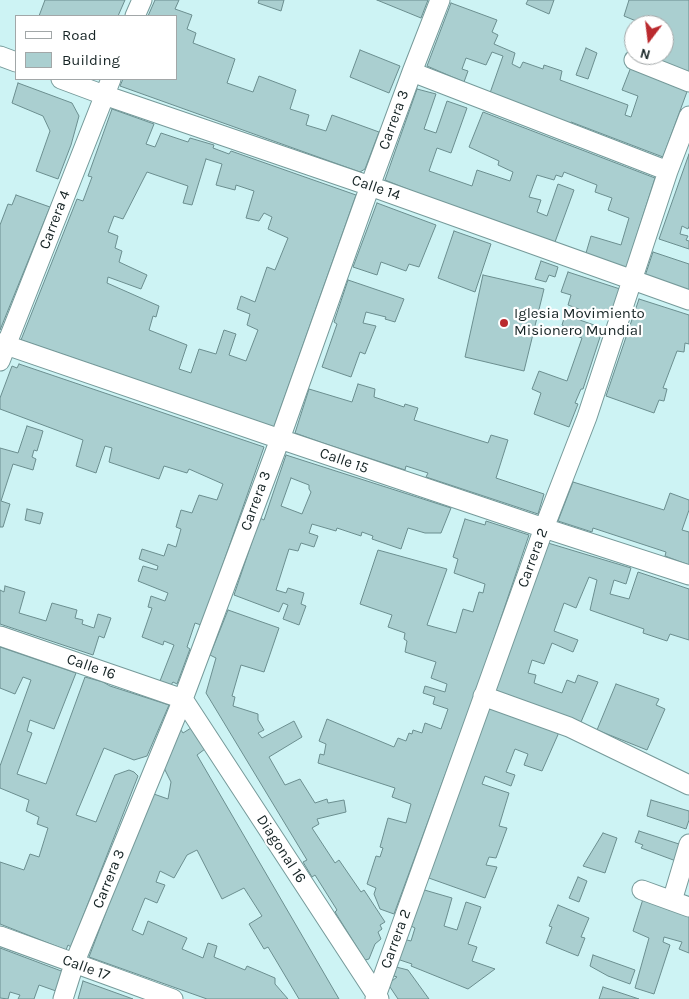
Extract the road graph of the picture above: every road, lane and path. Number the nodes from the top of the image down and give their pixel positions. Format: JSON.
{"nodes":[{"id":1,"x":142,"y":0,"type":"edge"},
{"id":2,"x":440,"y":0,"type":"edge"},
{"id":3,"x":135,"y":15,"type":"edge"},
{"id":4,"x":0,"y":56,"type":"edge"},
{"id":5,"x":15,"y":62,"type":"edge"},
{"id":6,"x":646,"y":65,"type":"edge"},
{"id":7,"x":412,"y":72,"type":"junction"},
{"id":8,"x":68,"y":80,"type":"edge"},
{"id":9,"x":689,"y":82,"type":"edge"},
{"id":10,"x":108,"y":87,"type":"edge"},
{"id":11,"x":689,"y":116,"type":"edge"},
{"id":12,"x":668,"y":171,"type":"junction"},
{"id":13,"x":370,"y":186,"type":"junction"},
{"id":14,"x":633,"y":280,"type":"junction"},
{"id":15,"x":689,"y":300,"type":"edge"},
{"id":16,"x":2,"y":350,"type":"edge"},
{"id":17,"x":280,"y":439,"type":"junction"},
{"id":18,"x":544,"y":528,"type":"junction"},
{"id":19,"x":689,"y":575,"type":"edge"},
{"id":20,"x":0,"y":636,"type":"edge"},
{"id":21,"x":483,"y":696,"type":"junction"},
{"id":22,"x":182,"y":699,"type":"junction"},
{"id":23,"x":689,"y":785,"type":"edge"},
{"id":24,"x":689,"y":844,"type":"edge"},
{"id":25,"x":642,"y":890,"type":"dead end"},
{"id":26,"x":680,"y":904,"type":"edge"},
{"id":27,"x":0,"y":936,"type":"edge"},
{"id":28,"x":74,"y":964,"type":"junction"},
{"id":29,"x":377,"y":997,"type":"edge"},
{"id":30,"x":63,"y":999,"type":"edge"},
{"id":31,"x":173,"y":999,"type":"edge"}],
"edges":[{"from":1,"to":3,"type":"street"},
{"from":2,"to":7,"type":"street","name":"Carrera 3"},
{"from":4,"to":5,"type":"street"},
{"from":6,"to":9,"type":"street"},
{"from":7,"to":12,"type":"street"},
{"from":7,"to":13,"type":"street","name":"Carrera 3"},
{"from":8,"to":10,"type":"street","name":"Calle 14"},
{"from":10,"to":13,"type":"street","name":"Calle 14"},
{"from":10,"to":16,"type":"street","name":"Carrera 4"},
{"from":11,"to":12,"type":"street","name":"Carrera 2"},
{"from":12,"to":14,"type":"street","name":"Carrera 2"},
{"from":13,"to":14,"type":"street","name":"Calle 14"},
{"from":13,"to":17,"type":"street","name":"Carrera 3"},
{"from":14,"to":15,"type":"street","name":"Calle 14"},
{"from":14,"to":18,"type":"street","name":"Carrera 2"},
{"from":16,"to":17,"type":"street","name":"Calle 15"},
{"from":17,"to":18,"type":"street","name":"Calle 15"},
{"from":17,"to":22,"type":"street","name":"Carrera 3"},
{"from":18,"to":19,"type":"street","name":"Calle 15"},
{"from":18,"to":21,"type":"street","name":"Carrera 2"},
{"from":20,"to":22,"type":"street","name":"Calle 16"},
{"from":21,"to":23,"type":"street"},
{"from":21,"to":29,"type":"street","name":"Carrera 2"},
{"from":22,"to":28,"type":"street","name":"Carrera 3"},
{"from":22,"to":29,"type":"street","name":"Diagonal 16"},
{"from":24,"to":26,"type":"street"},
{"from":25,"to":26,"type":"street"},
{"from":27,"to":28,"type":"street","name":"Calle 17"},
{"from":28,"to":30,"type":"street","name":"Carrera 3"},
{"from":28,"to":31,"type":"street","name":"Calle 17"}]}
